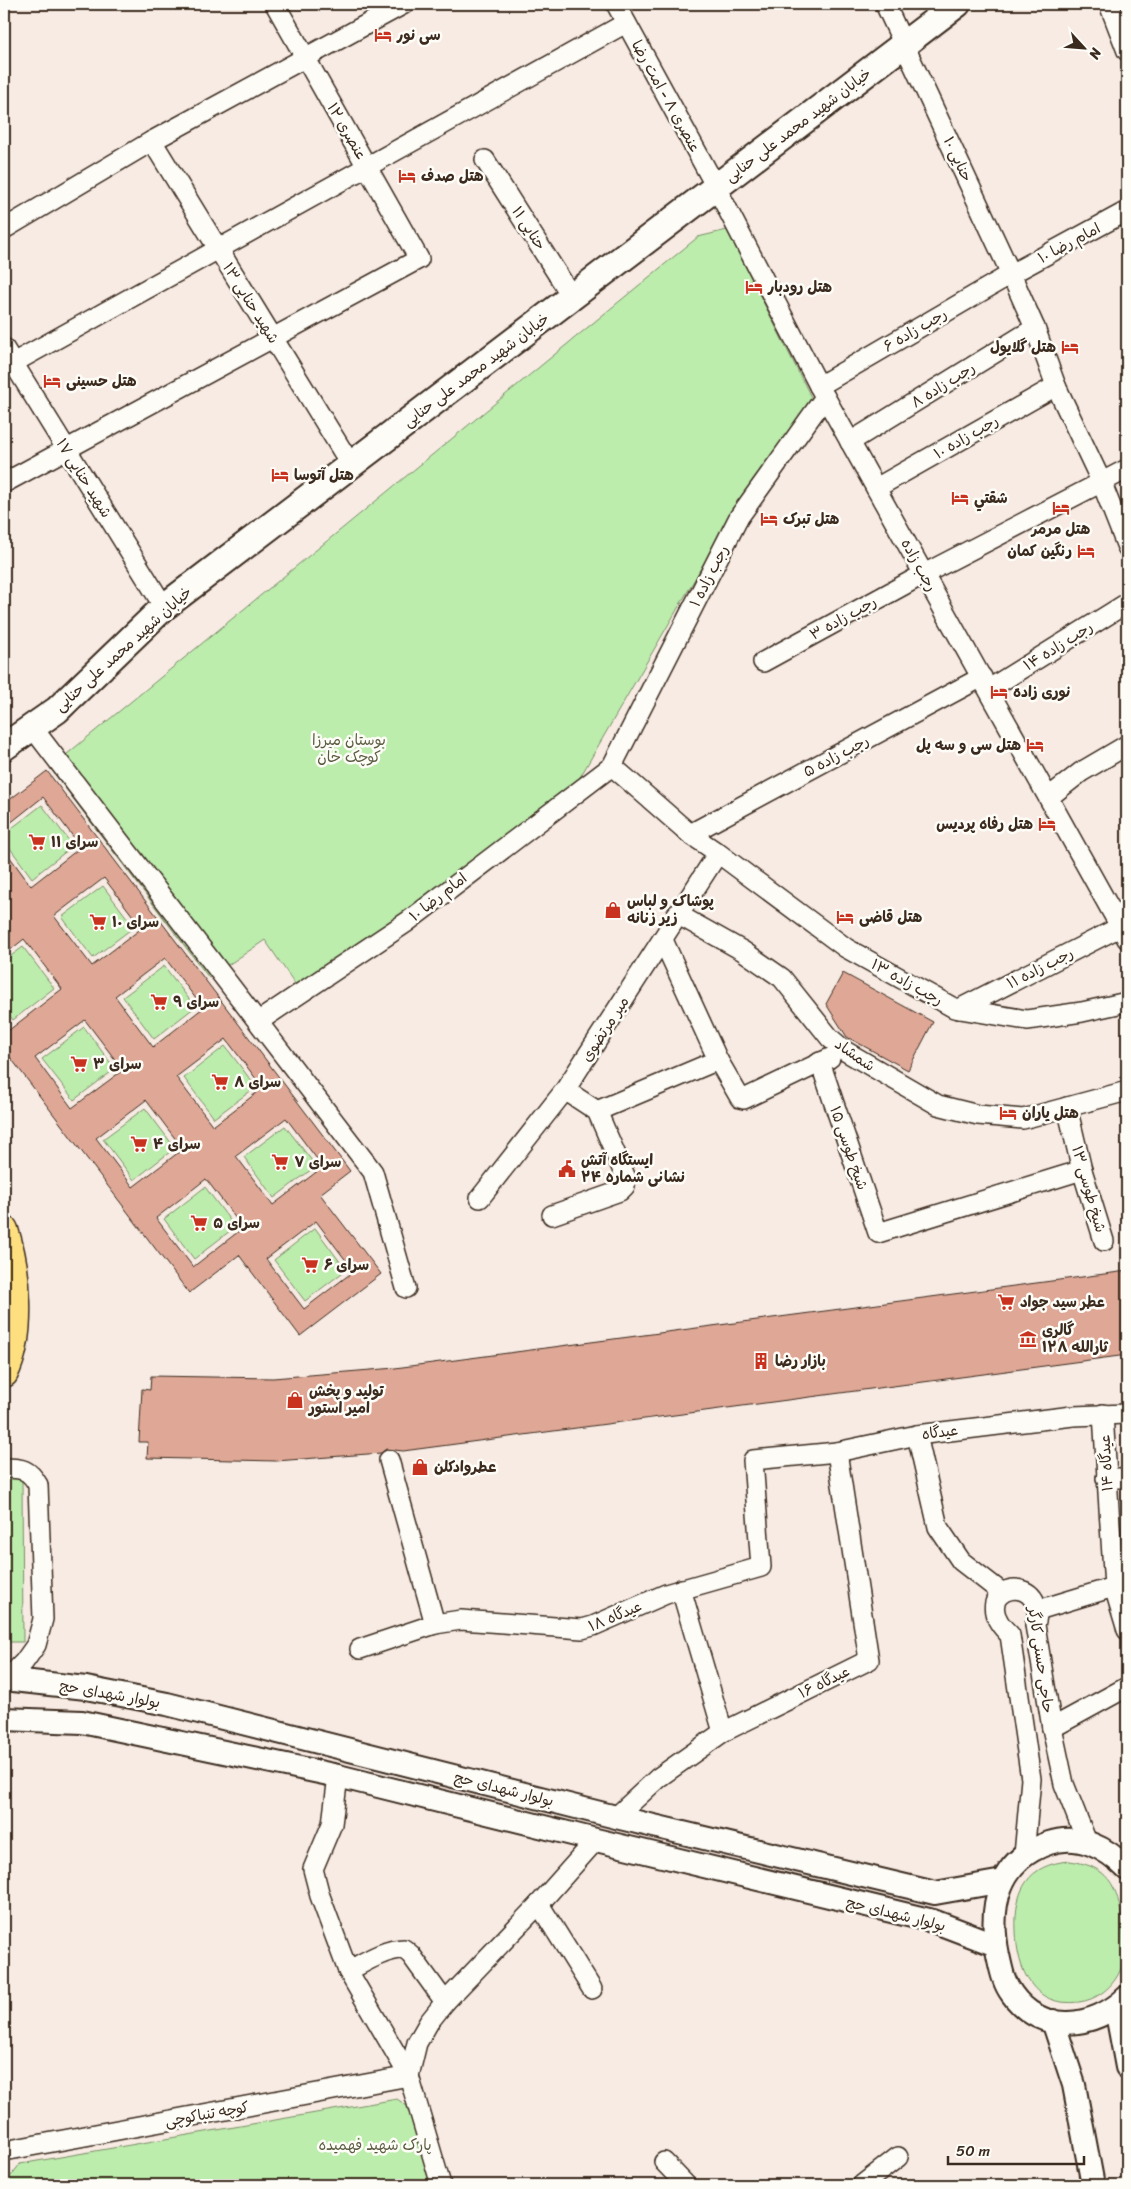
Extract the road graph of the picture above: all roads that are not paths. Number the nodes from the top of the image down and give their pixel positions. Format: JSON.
{"nodes":[{"id":1,"x":275,"y":4,"type":"edge"},
{"id":2,"x":404,"y":4,"type":"edge"},
{"id":3,"x":616,"y":4,"type":"edge"},
{"id":4,"x":885,"y":4,"type":"edge"},
{"id":5,"x":957,"y":4,"type":"edge"},
{"id":6,"x":1109,"y":4,"type":"edge"},
{"id":7,"x":626,"y":23,"type":"junction"},
{"id":8,"x":904,"y":44,"type":"junction"},
{"id":9,"x":1127,"y":51,"type":"edge"},
{"id":10,"x":305,"y":57,"type":"junction"},
{"id":11,"x":152,"y":141,"type":"junction"},
{"id":12,"x":485,"y":160,"type":"dead end"},
{"id":13,"x":367,"y":167,"type":"junction"},
{"id":14,"x":716,"y":187,"type":"junction"},
{"id":15,"x":1127,"y":211,"type":"edge"},
{"id":16,"x":4,"y":229,"type":"edge"},
{"id":17,"x":218,"y":249,"type":"junction"},
{"id":18,"x":1011,"y":274,"type":"junction"},
{"id":19,"x":572,"y":297,"type":"junction"},
{"id":20,"x":1035,"y":328,"type":"junction"},
{"id":21,"x":272,"y":338,"type":"junction"},
{"id":22,"x":7,"y":360,"type":"edge"},
{"id":23,"x":1056,"y":386,"type":"junction"},
{"id":24,"x":822,"y":391,"type":"junction"},
{"id":25,"x":850,"y":442,"type":"junction"},
{"id":26,"x":66,"y":449,"type":"junction"},
{"id":27,"x":350,"y":465,"type":"junction"},
{"id":28,"x":1127,"y":469,"type":"edge"},
{"id":29,"x":1101,"y":480,"type":"junction"},
{"id":30,"x":4,"y":483,"type":"edge"},
{"id":31,"x":876,"y":488,"type":"junction"},
{"id":32,"x":1127,"y":547,"type":"edge"},
{"id":33,"x":924,"y":574,"type":"junction"},
{"id":34,"x":1127,"y":603,"type":"edge"},
{"id":35,"x":164,"y":607,"type":"junction"},
{"id":36,"x":763,"y":662,"type":"dead end"},
{"id":37,"x":985,"y":683,"type":"junction"},
{"id":38,"x":32,"y":727,"type":"junction"},
{"id":39,"x":1127,"y":745,"type":"edge"},
{"id":40,"x":4,"y":748,"type":"edge"},
{"id":41,"x":612,"y":766,"type":"junction"},
{"id":42,"x":1049,"y":798,"type":"junction"},
{"id":43,"x":690,"y":834,"type":"junction"},
{"id":44,"x":718,"y":853,"type":"junction"},
{"id":45,"x":677,"y":914,"type":"junction"},
{"id":46,"x":1124,"y":933,"type":"edge"},
{"id":47,"x":663,"y":940,"type":"junction"},
{"id":48,"x":1127,"y":1002,"type":"edge"},
{"id":49,"x":959,"y":1009,"type":"junction"},
{"id":50,"x":259,"y":1021,"type":"junction"},
{"id":51,"x":845,"y":1051,"type":"junction"},
{"id":52,"x":718,"y":1060,"type":"junction"},
{"id":53,"x":820,"y":1062,"type":"junction"},
{"id":54,"x":565,"y":1090,"type":"junction"},
{"id":55,"x":1127,"y":1091,"type":"edge"},
{"id":56,"x":1067,"y":1107,"type":"junction"},
{"id":57,"x":597,"y":1111,"type":"junction"},
{"id":58,"x":1082,"y":1170,"type":"junction"},
{"id":59,"x":480,"y":1198,"type":"dead end"},
{"id":60,"x":552,"y":1215,"type":"dead end"},
{"id":61,"x":4,"y":1230,"type":"edge"},
{"id":62,"x":1104,"y":1241,"type":"dead end"},
{"id":63,"x":406,"y":1288,"type":"dead end"},
{"id":64,"x":4,"y":1373,"type":"edge"},
{"id":65,"x":1103,"y":1414,"type":"junction"},
{"id":66,"x":1127,"y":1414,"type":"edge"},
{"id":67,"x":917,"y":1435,"type":"junction"},
{"id":68,"x":837,"y":1452,"type":"junction"},
{"id":69,"x":389,"y":1460,"type":"dead end"},
{"id":70,"x":753,"y":1460,"type":"joint"},
{"id":71,"x":4,"y":1468,"type":"edge"},
{"id":72,"x":1106,"y":1478,"type":"junction"},
{"id":73,"x":1127,"y":1478,"type":"edge"},
{"id":74,"x":1114,"y":1587,"type":"junction"},
{"id":75,"x":681,"y":1589,"type":"junction"},
{"id":76,"x":1001,"y":1592,"type":"junction"},
{"id":77,"x":1038,"y":1610,"type":"junction"},
{"id":78,"x":435,"y":1624,"type":"junction"},
{"id":79,"x":1127,"y":1630,"type":"edge"},
{"id":80,"x":360,"y":1649,"type":"dead end"},
{"id":81,"x":5,"y":1680,"type":"edge"},
{"id":82,"x":1127,"y":1687,"type":"edge"},
{"id":83,"x":4,"y":1719,"type":"edge"},
{"id":84,"x":1052,"y":1728,"type":"junction"},
{"id":85,"x":724,"y":1732,"type":"junction"},
{"id":86,"x":338,"y":1776,"type":"junction"},
{"id":87,"x":616,"y":1817,"type":"junction"},
{"id":88,"x":596,"y":1840,"type":"junction"},
{"id":89,"x":1087,"y":1842,"type":"junction"},
{"id":90,"x":1024,"y":1855,"type":"junction"},
{"id":91,"x":1127,"y":1869,"type":"edge"},
{"id":92,"x":1003,"y":1881,"type":"junction"},
{"id":93,"x":539,"y":1904,"type":"junction"},
{"id":94,"x":996,"y":1944,"type":"junction"},
{"id":95,"x":348,"y":1971,"type":"junction"},
{"id":96,"x":592,"y":1988,"type":"dead end"},
{"id":97,"x":446,"y":2002,"type":"junction"},
{"id":98,"x":1122,"y":2003,"type":"edge"},
{"id":99,"x":1053,"y":2021,"type":"junction"},
{"id":100,"x":1127,"y":2067,"type":"edge"},
{"id":101,"x":409,"y":2076,"type":"junction"},
{"id":102,"x":4,"y":2151,"type":"edge"},
{"id":103,"x":898,"y":2157,"type":"dead end"},
{"id":104,"x":664,"y":2162,"type":"dead end"},
{"id":105,"x":441,"y":2185,"type":"edge"},
{"id":106,"x":686,"y":2185,"type":"edge"},
{"id":107,"x":862,"y":2185,"type":"edge"},
{"id":108,"x":1093,"y":2185,"type":"edge"}],
"edges":[{"from":1,"to":10,"type":"street","name":"عنصری ۱۲"},
{"from":2,"to":10,"type":"street"},
{"from":3,"to":7,"type":"street","name":"عنصری ۸ - امت رضا"},
{"from":4,"to":8,"type":"street","name":"حنایی ۱۰"},
{"from":5,"to":8,"type":"main road","name":"خیابان شهید محمد علی حنایی"},
{"from":6,"to":9,"type":"street"},
{"from":7,"to":13,"type":"street"},
{"from":7,"to":14,"type":"street","name":"عنصری ۸ - امت رضا"},
{"from":8,"to":14,"type":"main road","name":"خیابان شهید محمد علی حنایی"},
{"from":8,"to":18,"type":"street","name":"حنایی ۱۰"},
{"from":10,"to":11,"type":"street"},
{"from":10,"to":13,"type":"street","name":"عنصری ۱۲"},
{"from":11,"to":16,"type":"street"},
{"from":11,"to":17,"type":"street","name":"شهید حنایی ۱۳"},
{"from":12,"to":19,"type":"street","name":"حنایی ۱۱"},
{"from":13,"to":17,"type":"street"},
{"from":13,"to":21,"type":"street","name":"عنصری ۱۲"},
{"from":14,"to":19,"type":"main road","name":"خیابان شهید محمد علی حنایی"},
{"from":14,"to":24,"type":"street","name":"رجب زاده"},
{"from":15,"to":18,"type":"street","name":"امام رضا ۱۰"},
{"from":17,"to":21,"type":"street","name":"شهید حنایی ۱۳"},
{"from":17,"to":22,"type":"street"},
{"from":18,"to":20,"type":"street","name":"حنایی ۱۰"},
{"from":18,"to":24,"type":"street","name":"رجب زاده ۶"},
{"from":19,"to":27,"type":"main road","name":"خیابان شهید محمد علی حنایی"},
{"from":20,"to":23,"type":"street","name":"حنایی ۱۰"},
{"from":20,"to":25,"type":"street","name":"رجب زاده ۸"},
{"from":21,"to":26,"type":"street"},
{"from":21,"to":27,"type":"street","name":"شهید حنایی ۱۳"},
{"from":22,"to":26,"type":"street","name":"شهید حنایی ۱۷"},
{"from":23,"to":29,"type":"street","name":"حنایی ۱۰"},
{"from":23,"to":31,"type":"street","name":"رجب زاده ۱۰"},
{"from":24,"to":25,"type":"street","name":"رجب زاده"},
{"from":24,"to":41,"type":"street","name":"رجب زاده ۱"},
{"from":25,"to":31,"type":"street","name":"رجب زاده"},
{"from":26,"to":30,"type":"street"},
{"from":26,"to":35,"type":"street","name":"شهید حنایی ۱۷"},
{"from":27,"to":35,"type":"main road","name":"خیابان شهید محمد علی حنایی"},
{"from":28,"to":29,"type":"street","name":"رجب زاده ۳"},
{"from":29,"to":32,"type":"street","name":"حنایی ۱۰"},
{"from":29,"to":33,"type":"street","name":"رجب زاده ۳"},
{"from":31,"to":33,"type":"street","name":"رجب زاده"},
{"from":33,"to":36,"type":"street","name":"رجب زاده ۳"},
{"from":33,"to":37,"type":"street","name":"رجب زاده"},
{"from":34,"to":37,"type":"street","name":"رجب زاده ۱۴"},
{"from":35,"to":38,"type":"main road","name":"خیابان شهید محمد علی حنایی"},
{"from":37,"to":42,"type":"street","name":"رجب زاده"},
{"from":37,"to":43,"type":"street","name":"رجب زاده ۵"},
{"from":38,"to":40,"type":"main road","name":"خیابان شهید محمد علی حنایی"},
{"from":38,"to":50,"type":"street"},
{"from":39,"to":42,"type":"street"},
{"from":41,"to":43,"type":"street","name":"رجب زاده ۱۳"},
{"from":41,"to":50,"type":"street","name":"امام رضا ۱۰"},
{"from":42,"to":46,"type":"street","name":"رجب زاده"},
{"from":43,"to":44,"type":"street","name":"رجب زاده ۱۳"},
{"from":44,"to":45,"type":"street","name":"میر مرتضوی"},
{"from":44,"to":49,"type":"street","name":"رجب زاده ۱۳"},
{"from":45,"to":47,"type":"street","name":"میر مرتضوی"},
{"from":45,"to":51,"type":"street","name":"شمشاد"},
{"from":46,"to":49,"type":"street","name":"رجب زاده ۱۱"},
{"from":47,"to":52,"type":"street"},
{"from":47,"to":54,"type":"street","name":"میر مرتضوی"},
{"from":48,"to":49,"type":"street","name":"رجب زاده ۱۳"},
{"from":50,"to":63,"type":"street"},
{"from":51,"to":53,"type":"street"},
{"from":51,"to":56,"type":"street","name":"شمشاد"},
{"from":52,"to":53,"type":"street"},
{"from":52,"to":57,"type":"street"},
{"from":53,"to":58,"type":"street","name":"۱۵ شیخ طوسی"},
{"from":54,"to":57,"type":"street"},
{"from":54,"to":59,"type":"street","name":"میر مرتضوی"},
{"from":55,"to":56,"type":"street","name":"شمشاد"},
{"from":56,"to":58,"type":"street","name":"شیخ طوسی ۱۳"},
{"from":57,"to":60,"type":"street"},
{"from":58,"to":62,"type":"street","name":"شیخ طوسی ۱۳"},
{"from":61,"to":64,"type":"main road"},
{"from":65,"to":66,"type":"street","name":"عیدگاه"},
{"from":65,"to":67,"type":"street","name":"عیدگاه"},
{"from":65,"to":72,"type":"street","name":"عیدگاه ۱۴"},
{"from":67,"to":68,"type":"street","name":"عیدگاه"},
{"from":67,"to":76,"type":"street"},
{"from":68,"to":70,"type":"street","name":"عیدگاه"},
{"from":68,"to":85,"type":"street","name":"عیدگاه ۱۶"},
{"from":69,"to":78,"type":"street"},
{"from":70,"to":75,"type":"street","name":"عیدگاه ۱۸"},
{"from":71,"to":81,"type":"street"},
{"from":72,"to":73,"type":"street"},
{"from":72,"to":74,"type":"street","name":"عیدگاه ۱۴"},
{"from":74,"to":77,"type":"street"},
{"from":74,"to":79,"type":"street","name":"عیدگاه ۱۴"},
{"from":75,"to":78,"type":"street","name":"عیدگاه ۱۸"},
{"from":75,"to":85,"type":"street"},
{"from":76,"to":77,"type":"street","name":"حاجی حسنی کارگر"},
{"from":76,"to":90,"type":"street","name":"حاجی حسنی کارگر"},
{"from":77,"to":84,"type":"street","name":"حاجی حسنی کارگر"},
{"from":78,"to":80,"type":"street","name":"عیدگاه ۱۸"},
{"from":81,"to":87,"type":"street","name":"بولوار شهدای حج"},
{"from":82,"to":84,"type":"street"},
{"from":83,"to":86,"type":"street","name":"بولوار شهدای حج"},
{"from":84,"to":89,"type":"street","name":"حاجی حسنی کارگر"},
{"from":85,"to":87,"type":"street","name":"عیدگاه ۱۶"},
{"from":86,"to":88,"type":"street","name":"بولوار شهدای حج"},
{"from":86,"to":95,"type":"street"},
{"from":87,"to":92,"type":"street","name":"بولوار شهدای حج"},
{"from":88,"to":93,"type":"street"},
{"from":88,"to":94,"type":"street","name":"بولوار شهدای حج"},
{"from":89,"to":90,"type":"street"},
{"from":89,"to":91,"type":"street"},
{"from":90,"to":92,"type":"street"},
{"from":92,"to":94,"type":"street"},
{"from":93,"to":96,"type":"street"},
{"from":93,"to":97,"type":"street"},
{"from":94,"to":99,"type":"street"},
{"from":95,"to":97,"type":"street"},
{"from":95,"to":101,"type":"street"},
{"from":97,"to":101,"type":"street"},
{"from":98,"to":99,"type":"street"},
{"from":98,"to":100,"type":"street"},
{"from":99,"to":108,"type":"street"},
{"from":101,"to":102,"type":"street","name":"کوچه تنباکوچی"},
{"from":101,"to":105,"type":"street"},
{"from":103,"to":107,"type":"street"},
{"from":104,"to":106,"type":"street"}]}
